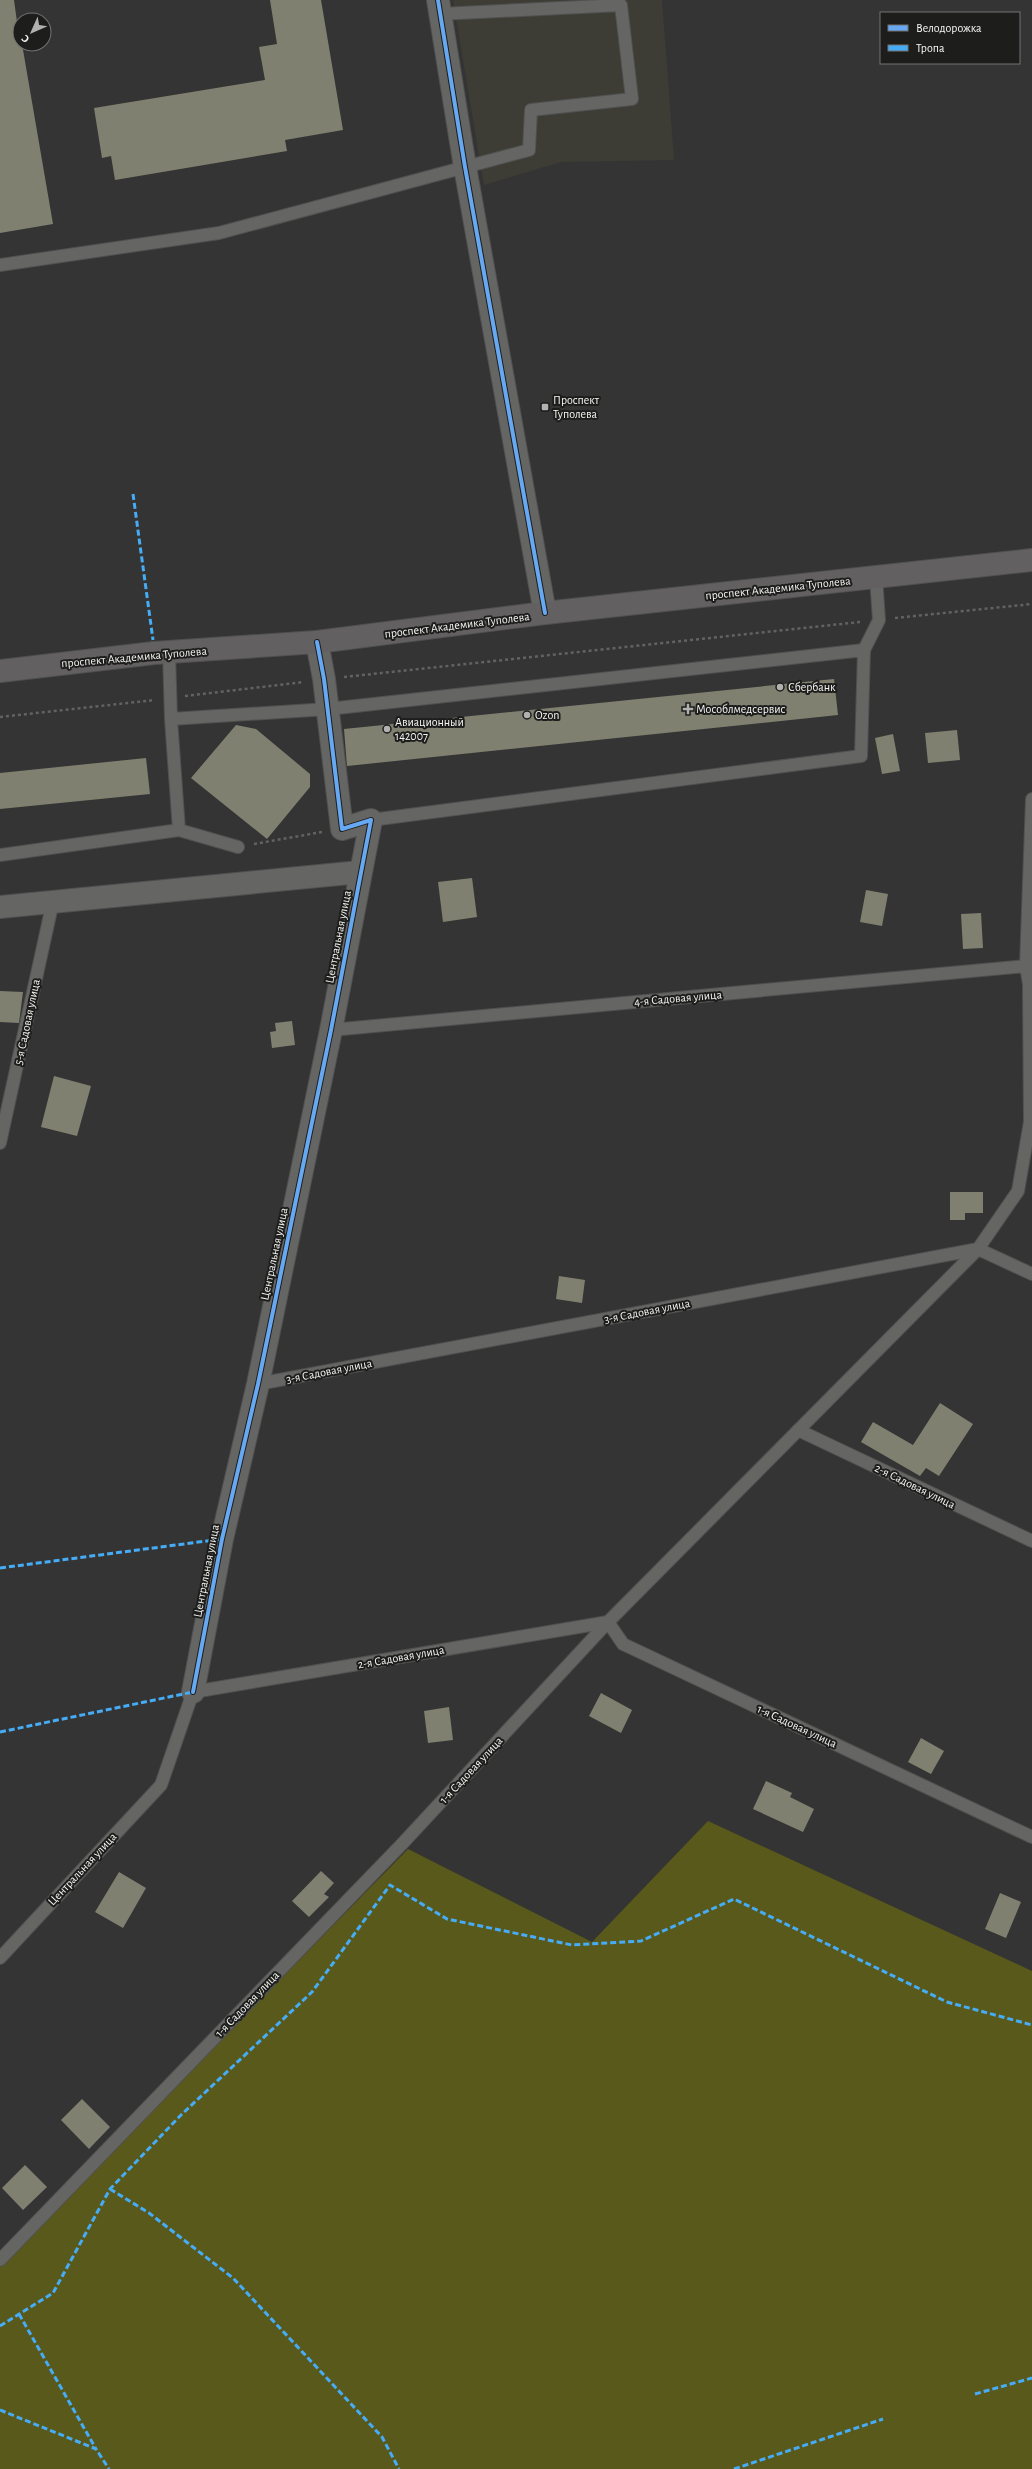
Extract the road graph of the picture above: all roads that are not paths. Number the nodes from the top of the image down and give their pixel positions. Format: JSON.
{"nodes":[{"id":1,"x":439,"y":7,"type":"edge"},
{"id":2,"x":465,"y":167,"type":"junction"},
{"id":3,"x":0,"y":265,"type":"edge"},
{"id":4,"x":1032,"y":560,"type":"edge"},
{"id":5,"x":876,"y":577,"type":"junction"},
{"id":6,"x":545,"y":613,"type":"junction"},
{"id":7,"x":317,"y":642,"type":"junction"},
{"id":8,"x":864,"y":650,"type":"junction"},
{"id":9,"x":169,"y":653,"type":"junction"},
{"id":10,"x":0,"y":671,"type":"edge"},
{"id":11,"x":328,"y":709,"type":"junction"},
{"id":12,"x":171,"y":719,"type":"junction"},
{"id":13,"x":1032,"y":799,"type":"edge"},
{"id":14,"x":371,"y":820,"type":"junction"},
{"id":15,"x":179,"y":830,"type":"junction"},
{"id":16,"x":238,"y":847,"type":"road end"},
{"id":17,"x":0,"y":855,"type":"edge"},
{"id":18,"x":360,"y":872,"type":"junction"},
{"id":19,"x":53,"y":901,"type":"junction"},
{"id":20,"x":0,"y":907,"type":"edge"},
{"id":21,"x":1026,"y":966,"type":"junction"},
{"id":22,"x":1031,"y":985,"type":"edge"},
{"id":23,"x":331,"y":1030,"type":"junction"},
{"id":24,"x":0,"y":1143,"type":"edge"},
{"id":25,"x":978,"y":1249,"type":"junction"},
{"id":26,"x":1032,"y":1274,"type":"edge"},
{"id":27,"x":258,"y":1384,"type":"junction"},
{"id":28,"x":798,"y":1430,"type":"junction"},
{"id":29,"x":1032,"y":1542,"type":"edge"},
{"id":30,"x":608,"y":1622,"type":"junction"},
{"id":31,"x":194,"y":1692,"type":"junction"},
{"id":32,"x":1032,"y":1837,"type":"edge"},
{"id":33,"x":0,"y":1958,"type":"edge"},
{"id":34,"x":0,"y":2260,"type":"edge"}],
"edges":[{"from":1,"to":2,"type":"street"},
{"from":1,"to":2,"type":"lane"},
{"from":2,"to":3,"type":"lane"},
{"from":2,"to":6,"type":"street"},
{"from":4,"to":5,"type":"main road","name":"проспект Академика Туполева"},
{"from":5,"to":6,"type":"main road","name":"проспект Академика Туполева"},
{"from":5,"to":8,"type":"lane"},
{"from":6,"to":7,"type":"main road","name":"проспект Академика Туполева"},
{"from":7,"to":9,"type":"main road","name":"проспект Академика Туполева"},
{"from":7,"to":11,"type":"street"},
{"from":8,"to":11,"type":"lane"},
{"from":8,"to":14,"type":"lane"},
{"from":9,"to":10,"type":"main road","name":"проспект Академика Туполева"},
{"from":9,"to":12,"type":"lane"},
{"from":11,"to":12,"type":"lane"},
{"from":11,"to":14,"type":"street"},
{"from":12,"to":15,"type":"lane"},
{"from":13,"to":21,"type":"lane"},
{"from":14,"to":18,"type":"street","name":"Центральная улица"},
{"from":15,"to":16,"type":"lane"},
{"from":15,"to":17,"type":"lane"},
{"from":18,"to":19,"type":"street"},
{"from":18,"to":23,"type":"street","name":"Центральная улица"},
{"from":19,"to":20,"type":"street"},
{"from":19,"to":24,"type":"lane","name":"5-я Садовая улица"},
{"from":21,"to":22,"type":"lane"},
{"from":21,"to":23,"type":"lane","name":"4-я Садовая улица"},
{"from":22,"to":25,"type":"lane"},
{"from":23,"to":27,"type":"street","name":"Центральная улица"},
{"from":25,"to":26,"type":"lane"},
{"from":25,"to":27,"type":"lane","name":"3-я Садовая улица"},
{"from":25,"to":28,"type":"lane"},
{"from":27,"to":31,"type":"street","name":"Центральная улица"},
{"from":28,"to":29,"type":"lane","name":"2-я Садовая улица"},
{"from":28,"to":30,"type":"lane"},
{"from":30,"to":31,"type":"lane","name":"2-я Садовая улица"},
{"from":30,"to":32,"type":"lane","name":"1-я Садовая улица"},
{"from":30,"to":34,"type":"lane","name":"1-я Садовая улица"},
{"from":31,"to":33,"type":"lane","name":"Центральная улица"}]}
